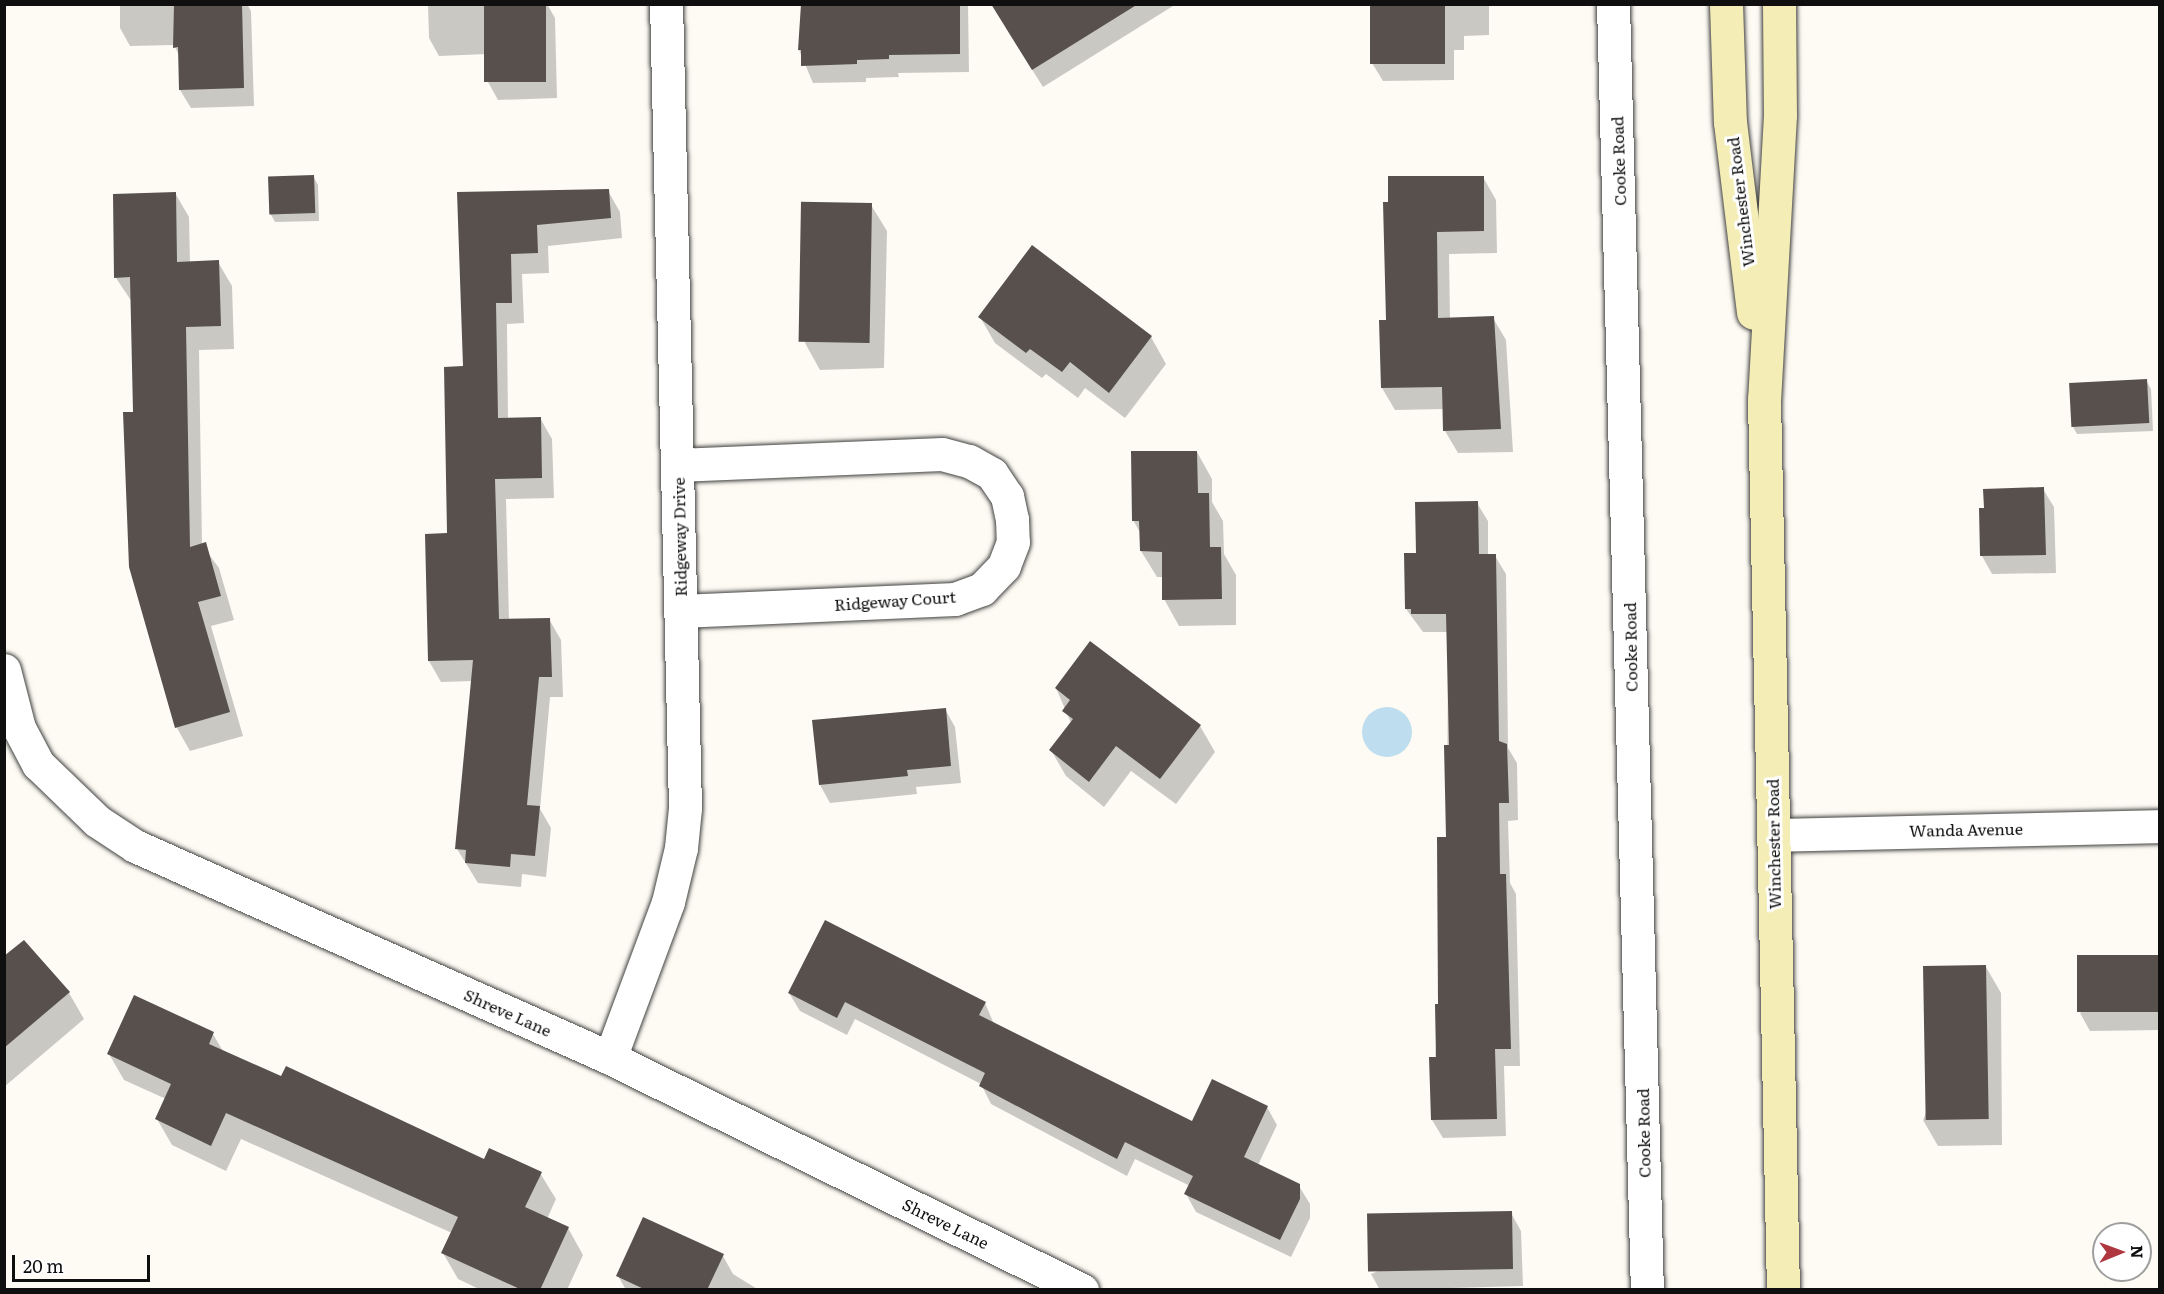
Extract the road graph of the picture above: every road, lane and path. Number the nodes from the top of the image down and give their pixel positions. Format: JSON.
{"nodes":[{"id":1,"x":666,"y":4,"type":"edge"},
{"id":2,"x":1613,"y":4,"type":"edge"},
{"id":3,"x":1726,"y":4,"type":"edge"},
{"id":4,"x":1779,"y":4,"type":"edge"},
{"id":5,"x":1764,"y":399,"type":"junction"},
{"id":6,"x":677,"y":465,"type":"junction"},
{"id":7,"x":680,"y":611,"type":"junction"},
{"id":8,"x":4,"y":670,"type":"edge"},
{"id":9,"x":2160,"y":826,"type":"edge"},
{"id":10,"x":1773,"y":835,"type":"junction"},
{"id":11,"x":609,"y":1058,"type":"junction"},
{"id":12,"x":1082,"y":1290,"type":"edge"},
{"id":13,"x":1647,"y":1290,"type":"edge"},
{"id":14,"x":1783,"y":1290,"type":"edge"}],
"edges":[{"from":1,"to":6,"type":"street","name":"Ridgeway Drive"},
{"from":2,"to":13,"type":"street","name":"Cooke Road"},
{"from":3,"to":5,"type":"main road","name":"Winchester Road"},
{"from":4,"to":5,"type":"main road","name":"Winchester Road"},
{"from":5,"to":10,"type":"main road","name":"Winchester Road"},
{"from":6,"to":7,"type":"street","name":"Ridgeway Drive"},
{"from":6,"to":7,"type":"street","name":"Ridgeway Court"},
{"from":7,"to":11,"type":"street","name":"Ridgeway Drive"},
{"from":8,"to":11,"type":"street","name":"Shreve Lane"},
{"from":9,"to":10,"type":"street","name":"Wanda Avenue"},
{"from":10,"to":14,"type":"main road","name":"Winchester Road"},
{"from":11,"to":12,"type":"street","name":"Shreve Lane"}]}
